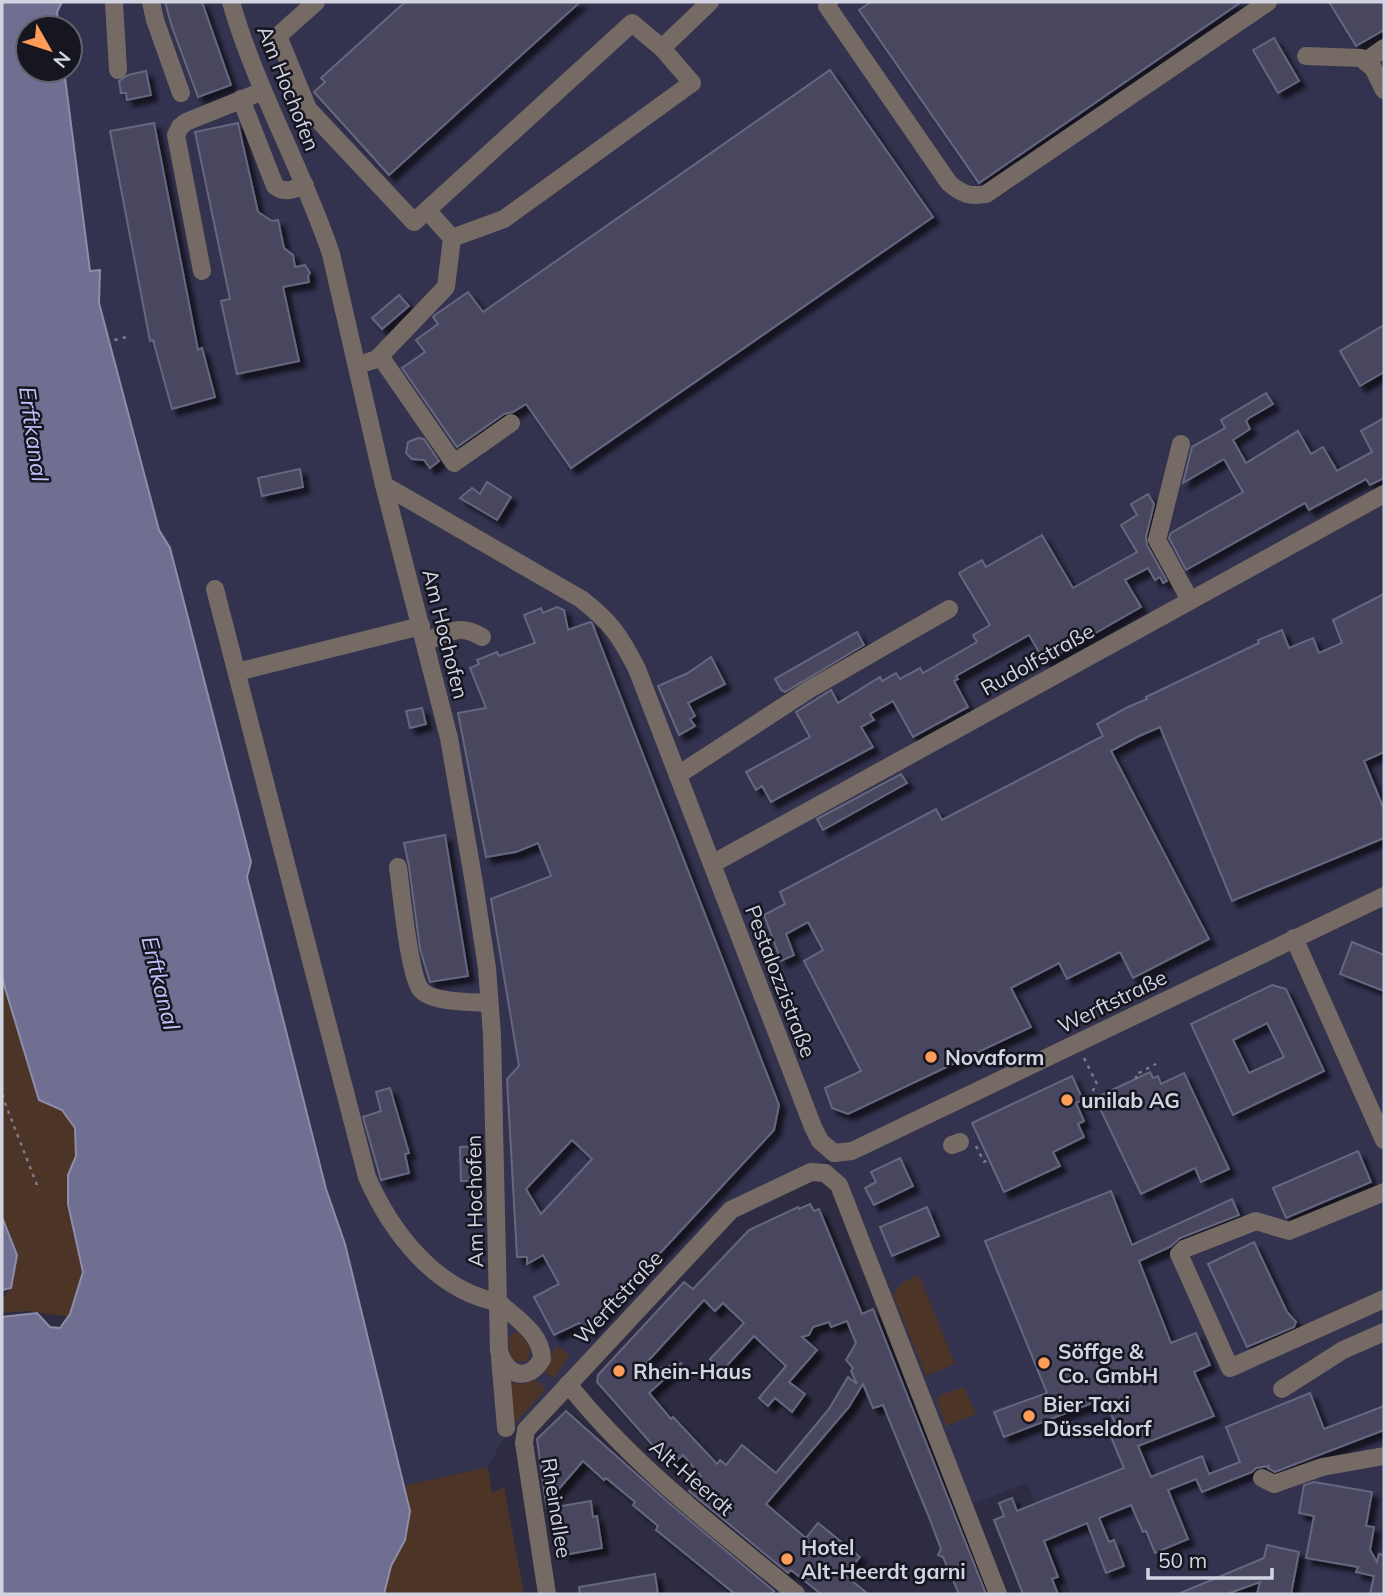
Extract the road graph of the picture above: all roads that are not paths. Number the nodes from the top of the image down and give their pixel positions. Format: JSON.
{"nodes":[{"id":1,"x":114,"y":2,"type":"edge"},
{"id":2,"x":151,"y":2,"type":"edge"},
{"id":3,"x":231,"y":2,"type":"edge"},
{"id":4,"x":316,"y":2,"type":"edge"},
{"id":5,"x":710,"y":2,"type":"edge"},
{"id":6,"x":829,"y":2,"type":"edge"},
{"id":7,"x":1268,"y":2,"type":"edge"},
{"id":8,"x":662,"y":48,"type":"junction"},
{"id":9,"x":1384,"y":48,"type":"edge"},
{"id":10,"x":1306,"y":56,"type":"dead end"},
{"id":11,"x":1366,"y":61,"type":"junction"},
{"id":12,"x":118,"y":70,"type":"dead end"},
{"id":13,"x":263,"y":90,"type":"junction"},
{"id":14,"x":1384,"y":90,"type":"edge"},
{"id":15,"x":181,"y":93,"type":"dead end"},
{"id":16,"x":242,"y":99,"type":"junction"},
{"id":17,"x":305,"y":185,"type":"junction"},
{"id":18,"x":428,"y":210,"type":"junction"},
{"id":19,"x":452,"y":238,"type":"junction"},
{"id":20,"x":202,"y":271,"type":"dead end"},
{"id":21,"x":380,"y":356,"type":"junction"},
{"id":22,"x":358,"y":365,"type":"junction"},
{"id":23,"x":512,"y":423,"type":"dead end"},
{"id":24,"x":1181,"y":444,"type":"dead end"},
{"id":25,"x":384,"y":485,"type":"junction"},
{"id":26,"x":1384,"y":494,"type":"edge"},
{"id":27,"x":215,"y":589,"type":"dead end"},
{"id":28,"x":1190,"y":600,"type":"junction"},
{"id":29,"x":948,"y":610,"type":"dead end"},
{"id":30,"x":423,"y":634,"type":"junction"},
{"id":31,"x":482,"y":637,"type":"dead end"},
{"id":32,"x":237,"y":672,"type":"junction"},
{"id":33,"x":678,"y":775,"type":"junction"},
{"id":34,"x":712,"y":864,"type":"junction"},
{"id":35,"x":398,"y":867,"type":"dead end"},
{"id":36,"x":1384,"y":896,"type":"edge"},
{"id":37,"x":1294,"y":938,"type":"junction"},
{"id":38,"x":489,"y":1003,"type":"junction"},
{"id":39,"x":1384,"y":1140,"type":"edge"},
{"id":40,"x":834,"y":1153,"type":"junction"},
{"id":41,"x":825,"y":1173,"type":"junction"},
{"id":42,"x":1384,"y":1192,"type":"edge"},
{"id":43,"x":1384,"y":1299,"type":"edge"},
{"id":44,"x":498,"y":1302,"type":"junction"},
{"id":45,"x":1384,"y":1332,"type":"edge"},
{"id":46,"x":499,"y":1351,"type":"junction"},
{"id":47,"x":568,"y":1384,"type":"junction"},
{"id":48,"x":1282,"y":1389,"type":"dead end"},
{"id":49,"x":506,"y":1428,"type":"dead end"},
{"id":50,"x":526,"y":1430,"type":"joint"},
{"id":51,"x":1384,"y":1456,"type":"edge"},
{"id":52,"x":1262,"y":1478,"type":"dead end"},
{"id":53,"x":547,"y":1594,"type":"edge"},
{"id":54,"x":796,"y":1594,"type":"edge"},
{"id":55,"x":998,"y":1594,"type":"edge"}],
"edges":[{"from":1,"to":12,"type":"street"},
{"from":2,"to":15,"type":"street"},
{"from":3,"to":13,"type":"street","name":"Am Hochofen"},
{"from":4,"to":18,"type":"street"},
{"from":5,"to":8,"type":"street"},
{"from":6,"to":7,"type":"street"},
{"from":8,"to":18,"type":"street"},
{"from":8,"to":19,"type":"street"},
{"from":9,"to":11,"type":"street"},
{"from":10,"to":11,"type":"street"},
{"from":11,"to":14,"type":"street"},
{"from":13,"to":16,"type":"street"},
{"from":13,"to":17,"type":"street","name":"Am Hochofen"},
{"from":16,"to":17,"type":"street"},
{"from":16,"to":20,"type":"street"},
{"from":17,"to":22,"type":"street","name":"Am Hochofen"},
{"from":18,"to":19,"type":"street"},
{"from":19,"to":21,"type":"street"},
{"from":21,"to":22,"type":"street"},
{"from":21,"to":23,"type":"street"},
{"from":22,"to":25,"type":"street","name":"Am Hochofen"},
{"from":24,"to":28,"type":"street"},
{"from":25,"to":30,"type":"street","name":"Am Hochofen"},
{"from":25,"to":33,"type":"street","name":"Pestalozzistraße"},
{"from":26,"to":28,"type":"street","name":"Rudolfstraße"},
{"from":27,"to":32,"type":"street"},
{"from":28,"to":34,"type":"street","name":"Rudolfstraße"},
{"from":29,"to":33,"type":"street"},
{"from":30,"to":31,"type":"street"},
{"from":30,"to":32,"type":"street"},
{"from":30,"to":38,"type":"street","name":"Am Hochofen"},
{"from":32,"to":44,"type":"street"},
{"from":33,"to":34,"type":"street","name":"Pestalozzistraße"},
{"from":34,"to":40,"type":"street","name":"Pestalozzistraße"},
{"from":35,"to":38,"type":"street"},
{"from":36,"to":37,"type":"street","name":"Werftstraße"},
{"from":37,"to":39,"type":"street"},
{"from":37,"to":40,"type":"street","name":"Werftstraße"},
{"from":38,"to":44,"type":"street","name":"Am Hochofen"},
{"from":40,"to":41,"type":"street"},
{"from":41,"to":47,"type":"street","name":"Werftstraße"},
{"from":41,"to":55,"type":"street"},
{"from":42,"to":43,"type":"street"},
{"from":44,"to":46,"type":"street","name":"Am Hochofen"},
{"from":44,"to":46,"type":"street"},
{"from":45,"to":48,"type":"street"},
{"from":46,"to":49,"type":"street","name":"Am Hochofen"},
{"from":47,"to":50,"type":"street","name":"Werftstraße"},
{"from":47,"to":54,"type":"street","name":"Alt-Heerdt"},
{"from":50,"to":53,"type":"street","name":"Rheinallee"},
{"from":51,"to":52,"type":"street"}]}
